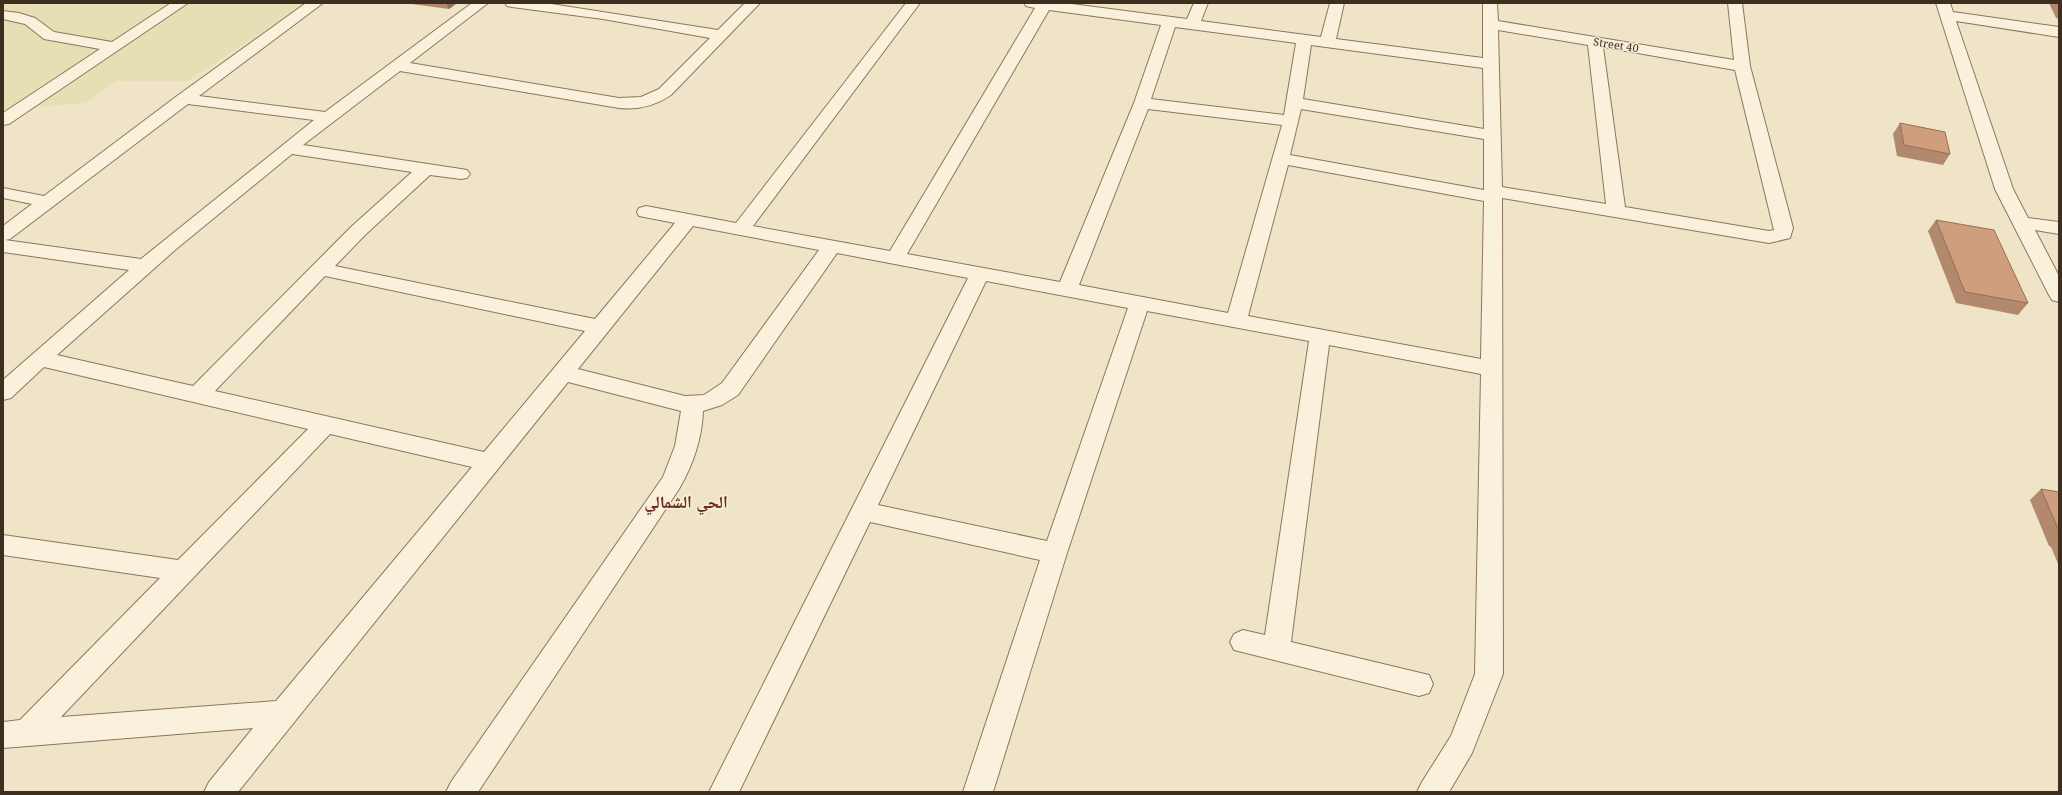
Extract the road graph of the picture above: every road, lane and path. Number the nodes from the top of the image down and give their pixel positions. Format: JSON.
{"nodes":[{"id":1,"x":181,"y":3,"type":"edge"},
{"id":2,"x":316,"y":3,"type":"edge"},
{"id":3,"x":481,"y":3,"type":"edge"},
{"id":4,"x":512,"y":3,"type":"edge"},
{"id":5,"x":753,"y":3,"type":"edge"},
{"id":6,"x":914,"y":3,"type":"edge"},
{"id":7,"x":1201,"y":3,"type":"edge"},
{"id":8,"x":1337,"y":3,"type":"edge"},
{"id":9,"x":1038,"y":4,"type":"edge"},
{"id":10,"x":1730,"y":4,"type":"edge"},
{"id":11,"x":1945,"y":9,"type":"edge"},
{"id":12,"x":1490,"y":14,"type":"edge"},
{"id":13,"x":3,"y":15,"type":"edge"},
{"id":14,"x":1169,"y":22,"type":"junction"},
{"id":15,"x":1192,"y":25,"type":"junction"},
{"id":16,"x":2059,"y":32,"type":"edge"},
{"id":17,"x":722,"y":35,"type":"junction"},
{"id":18,"x":1304,"y":40,"type":"junction"},
{"id":19,"x":1595,"y":42,"type":"junction"},
{"id":20,"x":1327,"y":43,"type":"junction"},
{"id":21,"x":115,"y":47,"type":"junction"},
{"id":22,"x":1491,"y":64,"type":"junction"},
{"id":23,"x":397,"y":66,"type":"junction"},
{"id":24,"x":1742,"y":66,"type":"junction"},
{"id":25,"x":183,"y":99,"type":"junction"},
{"id":26,"x":1142,"y":103,"type":"junction"},
{"id":27,"x":1295,"y":103,"type":"junction"},
{"id":28,"x":328,"y":117,"type":"junction"},
{"id":29,"x":3,"y":120,"type":"edge"},
{"id":30,"x":1291,"y":121,"type":"junction"},
{"id":31,"x":1492,"y":135,"type":"junction"},
{"id":32,"x":288,"y":148,"type":"junction"},
{"id":33,"x":1281,"y":160,"type":"junction"},
{"id":34,"x":426,"y":169,"type":"junction"},
{"id":35,"x":461,"y":174,"type":"dead end"},
{"id":36,"x":3,"y":193,"type":"edge"},
{"id":37,"x":1493,"y":194,"type":"junction"},
{"id":38,"x":46,"y":202,"type":"junction"},
{"id":39,"x":646,"y":212,"type":"dead end"},
{"id":40,"x":1616,"y":212,"type":"junction"},
{"id":41,"x":688,"y":220,"type":"junction"},
{"id":42,"x":2022,"y":223,"type":"junction"},
{"id":43,"x":2059,"y":228,"type":"edge"},
{"id":44,"x":741,"y":229,"type":"junction"},
{"id":45,"x":3,"y":235,"type":"edge"},
{"id":46,"x":3,"y":246,"type":"edge"},
{"id":47,"x":832,"y":246,"type":"junction"},
{"id":48,"x":896,"y":258,"type":"junction"},
{"id":49,"x":144,"y":266,"type":"junction"},
{"id":50,"x":321,"y":269,"type":"junction"},
{"id":51,"x":980,"y":273,"type":"junction"},
{"id":52,"x":1067,"y":290,"type":"junction"},
{"id":53,"x":2059,"y":295,"type":"edge"},
{"id":54,"x":1140,"y":303,"type":"junction"},
{"id":55,"x":1236,"y":321,"type":"junction"},
{"id":56,"x":600,"y":327,"type":"junction"},
{"id":57,"x":1320,"y":336,"type":"junction"},
{"id":58,"x":40,"y":359,"type":"junction"},
{"id":59,"x":1491,"y":368,"type":"junction"},
{"id":60,"x":563,"y":373,"type":"junction"},
{"id":61,"x":3,"y":392,"type":"edge"},
{"id":62,"x":198,"y":395,"type":"junction"},
{"id":63,"x":692,"y":405,"type":"junction"},
{"id":64,"x":325,"y":424,"type":"junction"},
{"id":65,"x":490,"y":462,"type":"junction"},
{"id":66,"x":864,"y":511,"type":"junction"},
{"id":67,"x":3,"y":545,"type":"edge"},
{"id":68,"x":1055,"y":553,"type":"junction"},
{"id":69,"x":182,"y":571,"type":"junction"},
{"id":70,"x":1243,"y":642,"type":"dead end"},
{"id":71,"x":1276,"y":650,"type":"junction"},
{"id":72,"x":1419,"y":684,"type":"dead end"},
{"id":73,"x":284,"y":712,"type":"junction"},
{"id":74,"x":15,"y":734,"type":"edge"},
{"id":75,"x":219,"y":792,"type":"edge"},
{"id":76,"x":461,"y":792,"type":"edge"},
{"id":77,"x":724,"y":792,"type":"edge"},
{"id":78,"x":978,"y":792,"type":"edge"},
{"id":79,"x":1432,"y":792,"type":"edge"}],
"edges":[{"from":1,"to":21,"type":"street"},
{"from":2,"to":25,"type":"street"},
{"from":3,"to":23,"type":"street"},
{"from":4,"to":17,"type":"street"},
{"from":5,"to":17,"type":"street"},
{"from":6,"to":44,"type":"street"},
{"from":7,"to":15,"type":"street"},
{"from":8,"to":20,"type":"street"},
{"from":9,"to":14,"type":"street"},
{"from":9,"to":48,"type":"street"},
{"from":10,"to":24,"type":"street"},
{"from":11,"to":16,"type":"street"},
{"from":11,"to":42,"type":"street"},
{"from":12,"to":19,"type":"street","name":"Street 40"},
{"from":12,"to":22,"type":"street"},
{"from":13,"to":21,"type":"street"},
{"from":14,"to":15,"type":"street"},
{"from":14,"to":26,"type":"street"},
{"from":15,"to":18,"type":"street"},
{"from":17,"to":23,"type":"street"},
{"from":18,"to":20,"type":"street"},
{"from":18,"to":27,"type":"street"},
{"from":19,"to":24,"type":"street","name":"Street 40"},
{"from":19,"to":40,"type":"street"},
{"from":20,"to":22,"type":"street"},
{"from":21,"to":29,"type":"street"},
{"from":22,"to":31,"type":"street"},
{"from":23,"to":28,"type":"street"},
{"from":24,"to":40,"type":"street"},
{"from":25,"to":28,"type":"street"},
{"from":25,"to":38,"type":"street"},
{"from":26,"to":30,"type":"street"},
{"from":26,"to":52,"type":"street"},
{"from":27,"to":30,"type":"street"},
{"from":27,"to":31,"type":"street"},
{"from":28,"to":32,"type":"street"},
{"from":30,"to":33,"type":"street"},
{"from":31,"to":37,"type":"street"},
{"from":32,"to":34,"type":"street"},
{"from":32,"to":49,"type":"street"},
{"from":33,"to":37,"type":"street"},
{"from":33,"to":55,"type":"street"},
{"from":34,"to":35,"type":"street"},
{"from":34,"to":50,"type":"street"},
{"from":36,"to":38,"type":"street"},
{"from":37,"to":40,"type":"street"},
{"from":37,"to":59,"type":"street"},
{"from":38,"to":45,"type":"street"},
{"from":39,"to":41,"type":"street"},
{"from":41,"to":44,"type":"street"},
{"from":41,"to":56,"type":"street"},
{"from":42,"to":43,"type":"street"},
{"from":42,"to":53,"type":"street"},
{"from":44,"to":47,"type":"street"},
{"from":46,"to":49,"type":"street"},
{"from":47,"to":48,"type":"street"},
{"from":47,"to":63,"type":"street"},
{"from":48,"to":51,"type":"street"},
{"from":49,"to":58,"type":"street"},
{"from":50,"to":56,"type":"street"},
{"from":50,"to":62,"type":"street"},
{"from":51,"to":52,"type":"street"},
{"from":51,"to":66,"type":"street"},
{"from":52,"to":54,"type":"street"},
{"from":54,"to":55,"type":"street"},
{"from":54,"to":68,"type":"street"},
{"from":55,"to":57,"type":"street"},
{"from":56,"to":60,"type":"street"},
{"from":57,"to":59,"type":"street"},
{"from":57,"to":71,"type":"street"},
{"from":58,"to":61,"type":"street"},
{"from":58,"to":62,"type":"street"},
{"from":59,"to":79,"type":"street"},
{"from":60,"to":63,"type":"street"},
{"from":60,"to":65,"type":"street"},
{"from":62,"to":64,"type":"street"},
{"from":63,"to":76,"type":"street"},
{"from":64,"to":65,"type":"street"},
{"from":64,"to":69,"type":"street"},
{"from":65,"to":73,"type":"street"},
{"from":66,"to":68,"type":"street"},
{"from":66,"to":77,"type":"street"},
{"from":67,"to":69,"type":"street"},
{"from":68,"to":78,"type":"street"},
{"from":69,"to":74,"type":"street"},
{"from":70,"to":71,"type":"street"},
{"from":71,"to":72,"type":"street"},
{"from":73,"to":74,"type":"street"},
{"from":73,"to":75,"type":"street"}]}
